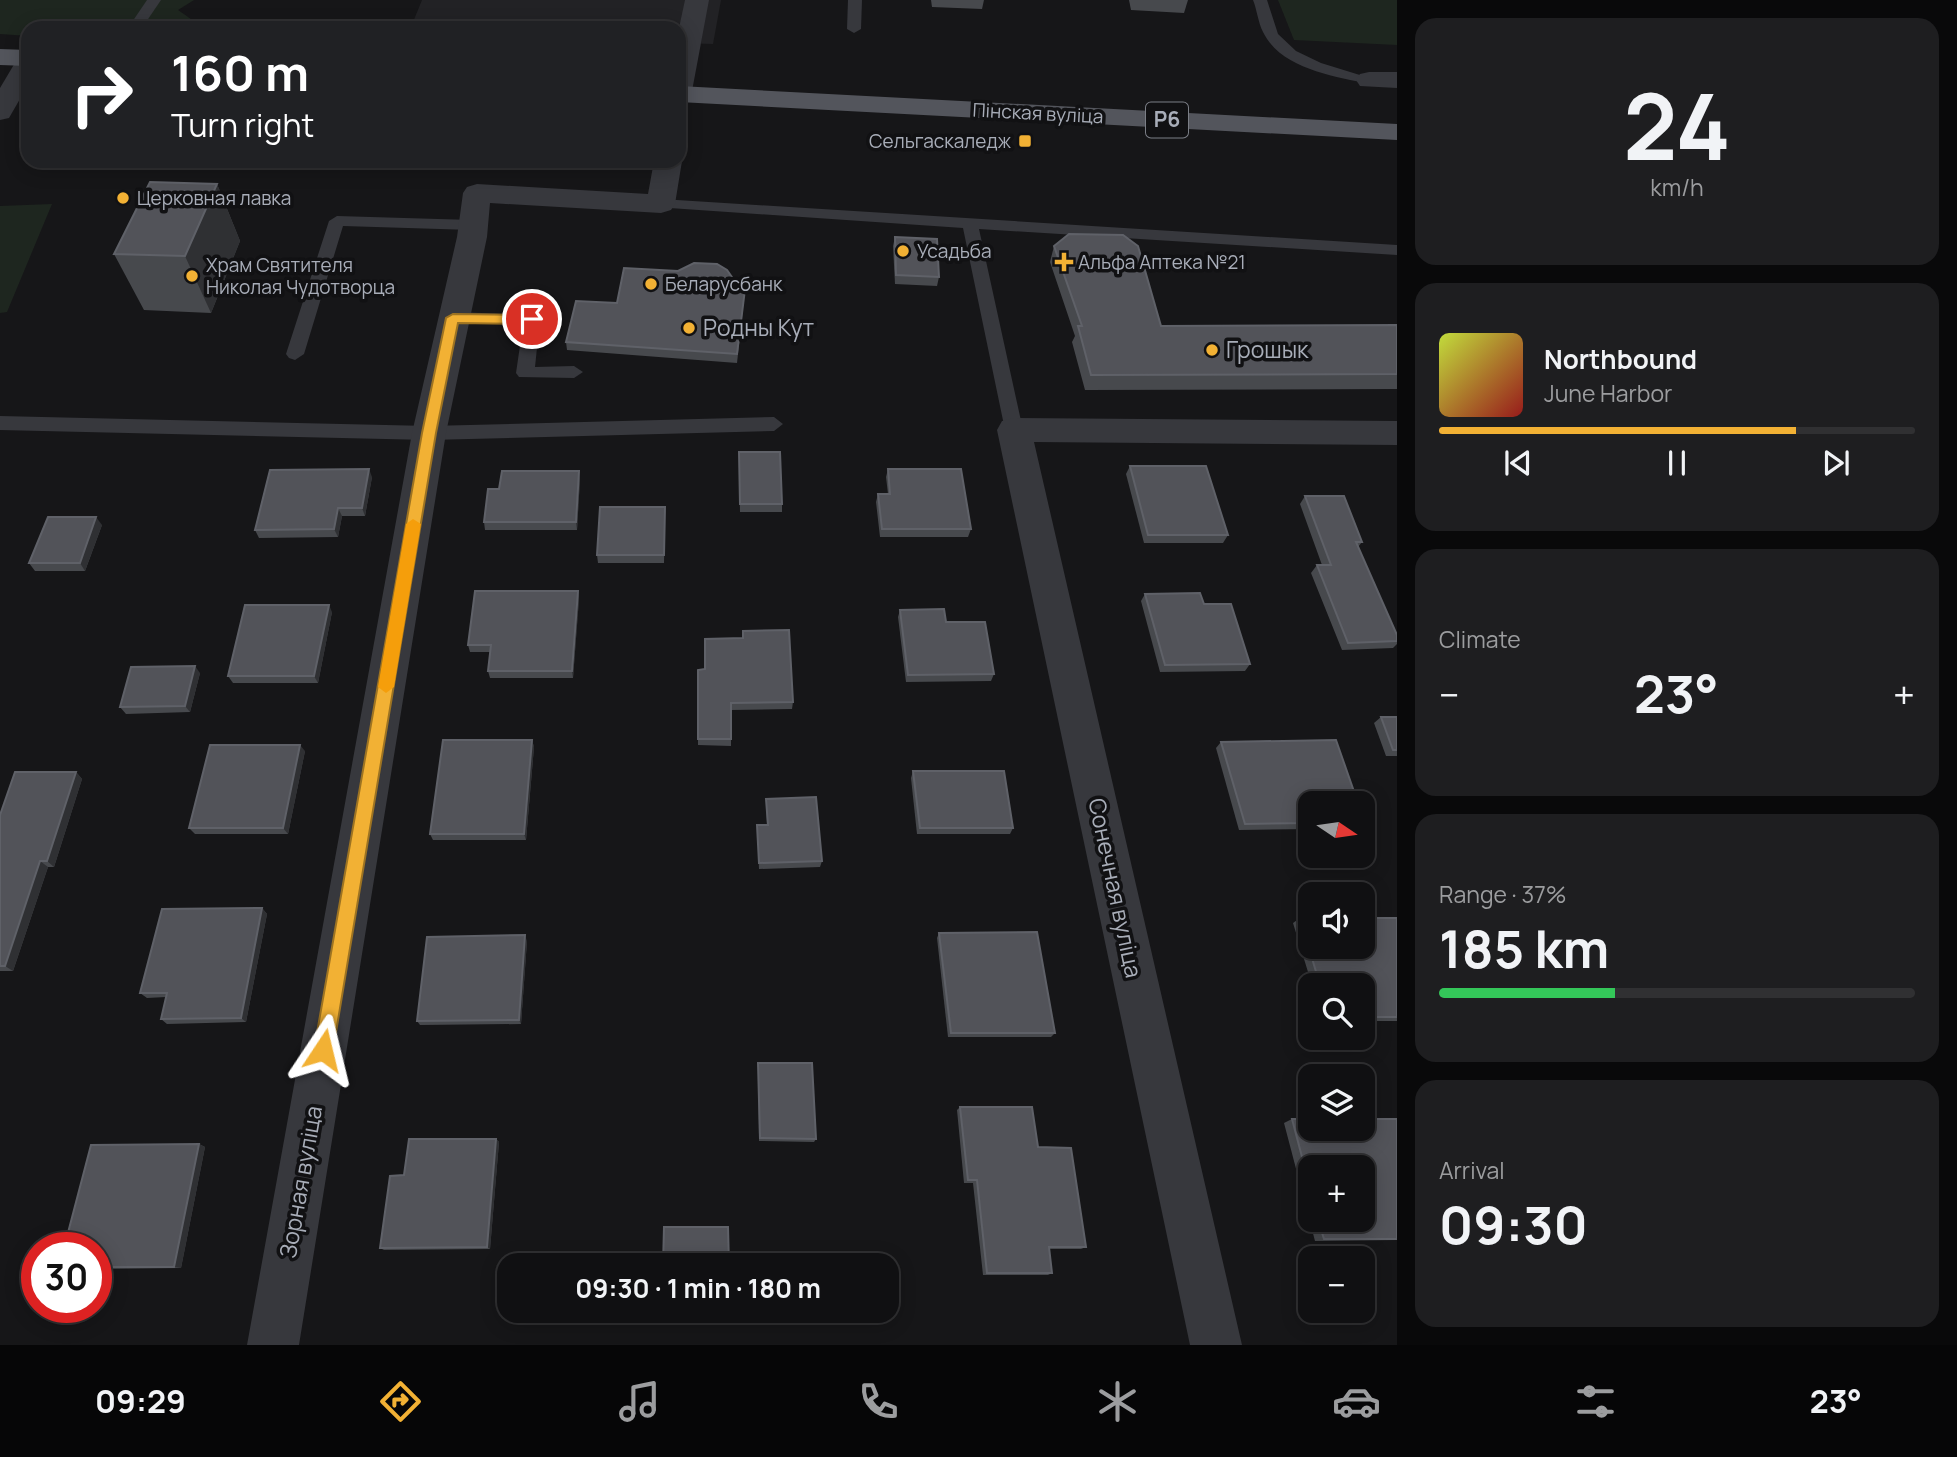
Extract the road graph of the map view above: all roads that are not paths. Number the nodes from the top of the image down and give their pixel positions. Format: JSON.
{"nodes":[{"id":1,"x":154,"y":0,"type":"edge"},
{"id":2,"x":697,"y":0,"type":"edge"},
{"id":3,"x":855,"y":0,"type":"edge"},
{"id":4,"x":1260,"y":0,"type":"edge"},
{"id":5,"x":140,"y":21,"type":"edge"},
{"id":6,"x":854,"y":29,"type":"dead end"},
{"id":7,"x":0,"y":57,"type":"edge"},
{"id":8,"x":686,"y":57,"type":"edge"},
{"id":9,"x":21,"y":58,"type":"edge"},
{"id":10,"x":21,"y":72,"type":"edge"},
{"id":11,"x":1369,"y":80,"type":"joint"},
{"id":12,"x":1397,"y":80,"type":"edge"},
{"id":13,"x":686,"y":93,"type":"edge"},
{"id":14,"x":0,"y":112,"type":"edge"},
{"id":15,"x":1397,"y":132,"type":"edge"},
{"id":16,"x":667,"y":168,"type":"edge"},
{"id":17,"x":661,"y":204,"type":"junction"},
{"id":18,"x":475,"y":209,"type":"junction"},
{"id":19,"x":970,"y":222,"type":"junction"},
{"id":20,"x":1397,"y":250,"type":"edge"},
{"id":21,"x":453,"y":318,"type":"junction"},
{"id":22,"x":295,"y":354,"type":"dead end"},
{"id":23,"x":574,"y":372,"type":"dead end"},
{"id":24,"x":0,"y":423,"type":"edge"},
{"id":25,"x":774,"y":424,"type":"dead end"},
{"id":26,"x":1014,"y":430,"type":"junction"},
{"id":27,"x":429,"y":433,"type":"junction"},
{"id":28,"x":1397,"y":433,"type":"edge"},
{"id":29,"x":273,"y":1345,"type":"edge"},
{"id":30,"x":1216,"y":1345,"type":"edge"}],
"edges":[{"from":1,"to":5,"type":"lane"},
{"from":2,"to":8,"type":"street"},
{"from":3,"to":6,"type":"lane"},
{"from":4,"to":11,"type":"lane"},
{"from":7,"to":9,"type":"main road"},
{"from":10,"to":14,"type":"street"},
{"from":11,"to":12,"type":"street"},
{"from":13,"to":15,"type":"main road","name":"Пінская вуліца","number":"Р6"},
{"from":16,"to":17,"type":"street"},
{"from":17,"to":18,"type":"street"},
{"from":17,"to":19,"type":"lane"},
{"from":18,"to":21,"type":"street","name":"Зорная вуліца"},
{"from":18,"to":22,"type":"lane"},
{"from":19,"to":20,"type":"lane"},
{"from":19,"to":26,"type":"lane"},
{"from":21,"to":23,"type":"lane"},
{"from":21,"to":27,"type":"street","name":"Зорная вуліца"},
{"from":24,"to":27,"type":"lane"},
{"from":25,"to":27,"type":"lane"},
{"from":26,"to":28,"type":"street"},
{"from":26,"to":30,"type":"street","name":"Сонечная вуліца"},
{"from":27,"to":29,"type":"street","name":"Зорная вуліца"}]}
